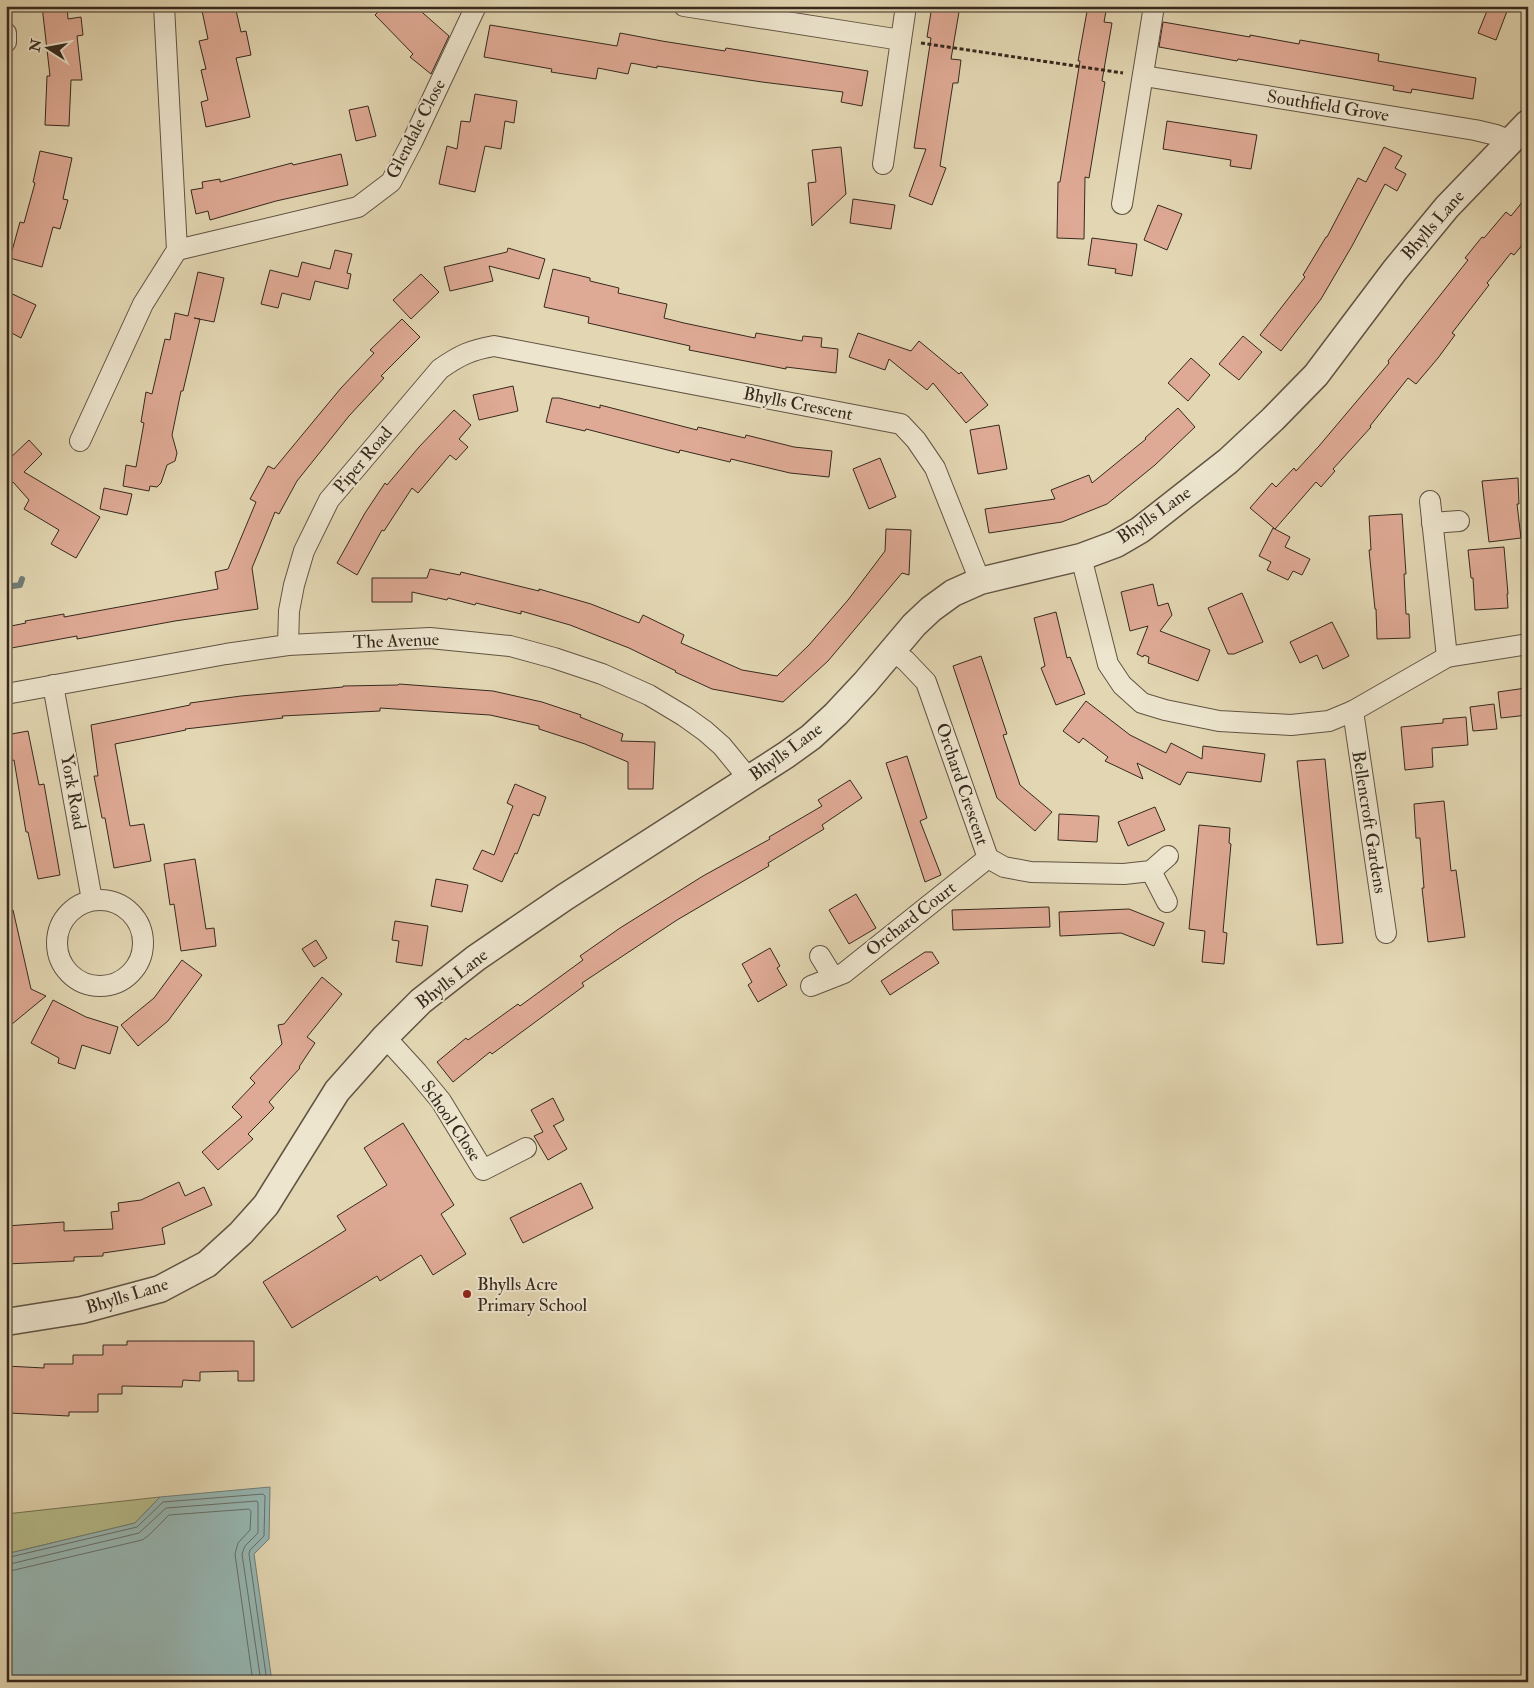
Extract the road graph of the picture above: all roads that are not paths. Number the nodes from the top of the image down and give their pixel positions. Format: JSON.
{"nodes":[{"id":1,"x":164,"y":6,"type":"edge"},
{"id":2,"x":476,"y":6,"type":"edge"},
{"id":3,"x":684,"y":6,"type":"edge"},
{"id":4,"x":906,"y":6,"type":"edge"},
{"id":5,"x":1154,"y":6,"type":"edge"},
{"id":6,"x":6,"y":33,"type":"edge"},
{"id":7,"x":901,"y":40,"type":"junction"},
{"id":8,"x":6,"y":42,"type":"edge"},
{"id":9,"x":1144,"y":76,"type":"junction"},
{"id":10,"x":1519,"y":132,"type":"edge"},
{"id":11,"x":883,"y":164,"type":"dead end"},
{"id":12,"x":1122,"y":204,"type":"dead end"},
{"id":13,"x":177,"y":250,"type":"junction"},
{"id":14,"x":521,"y":350,"type":"joint"},
{"id":15,"x":80,"y":441,"type":"dead end"},
{"id":16,"x":1430,"y":501,"type":"dead end"},
{"id":17,"x":1459,"y":521,"type":"dead end"},
{"id":18,"x":1432,"y":523,"type":"junction"},
{"id":19,"x":1081,"y":557,"type":"junction"},
{"id":20,"x":980,"y":581,"type":"junction"},
{"id":21,"x":1528,"y":644,"type":"edge"},
{"id":22,"x":288,"y":645,"type":"junction"},
{"id":23,"x":893,"y":651,"type":"junction"},
{"id":24,"x":1447,"y":657,"type":"junction"},
{"id":25,"x":53,"y":685,"type":"junction"},
{"id":26,"x":6,"y":694,"type":"edge"},
{"id":27,"x":1353,"y":711,"type":"junction"},
{"id":28,"x":749,"y":779,"type":"junction"},
{"id":29,"x":1168,"y":856,"type":"dead end"},
{"id":30,"x":988,"y":858,"type":"junction"},
{"id":31,"x":1151,"y":871,"type":"junction"},
{"id":32,"x":92,"y":900,"type":"junction"},
{"id":33,"x":1167,"y":902,"type":"dead end"},
{"id":34,"x":1386,"y":933,"type":"dead end"},
{"id":35,"x":820,"y":956,"type":"dead end"},
{"id":36,"x":833,"y":977,"type":"junction"},
{"id":37,"x":811,"y":986,"type":"dead end"},
{"id":38,"x":385,"y":1037,"type":"junction"},
{"id":39,"x":526,"y":1148,"type":"dead end"},
{"id":40,"x":6,"y":1322,"type":"edge"}],
"edges":[{"from":1,"to":13,"type":"street"},
{"from":2,"to":13,"type":"street","name":"Glendale Close"},
{"from":3,"to":7,"type":"street"},
{"from":4,"to":7,"type":"street"},
{"from":5,"to":9,"type":"street"},
{"from":6,"to":8,"type":"street"},
{"from":7,"to":11,"type":"street"},
{"from":9,"to":10,"type":"street","name":"Southfield Grove"},
{"from":9,"to":12,"type":"street"},
{"from":10,"to":19,"type":"street","name":"Bhylls Lane"},
{"from":13,"to":15,"type":"street"},
{"from":14,"to":20,"type":"street","name":"Bhylls Crescent"},
{"from":14,"to":22,"type":"street","name":"Piper Road"},
{"from":16,"to":18,"type":"street"},
{"from":17,"to":18,"type":"street"},
{"from":18,"to":24,"type":"street"},
{"from":19,"to":20,"type":"street","name":"Bhylls Lane"},
{"from":19,"to":27,"type":"street"},
{"from":20,"to":23,"type":"street","name":"Bhylls Lane"},
{"from":21,"to":24,"type":"street"},
{"from":22,"to":25,"type":"street","name":"The Avenue"},
{"from":22,"to":28,"type":"street","name":"The Avenue"},
{"from":23,"to":28,"type":"street","name":"Bhylls Lane"},
{"from":23,"to":30,"type":"street","name":"Orchard Crescent"},
{"from":24,"to":27,"type":"street"},
{"from":25,"to":26,"type":"street","name":"The Avenue"},
{"from":25,"to":32,"type":"street","name":"York Road"},
{"from":27,"to":34,"type":"street","name":"Bellencroft Gardens"},
{"from":28,"to":38,"type":"street","name":"Bhylls Lane"},
{"from":29,"to":31,"type":"street"},
{"from":30,"to":31,"type":"street","name":"Orchard Crescent"},
{"from":30,"to":36,"type":"street","name":"Orchard Court"},
{"from":31,"to":33,"type":"street"},
{"from":32,"to":32,"type":"street"},
{"from":35,"to":36,"type":"street"},
{"from":36,"to":37,"type":"street","name":"Orchard Court"},
{"from":38,"to":39,"type":"street","name":"School Close"},
{"from":38,"to":40,"type":"street","name":"Bhylls Lane"}]}
